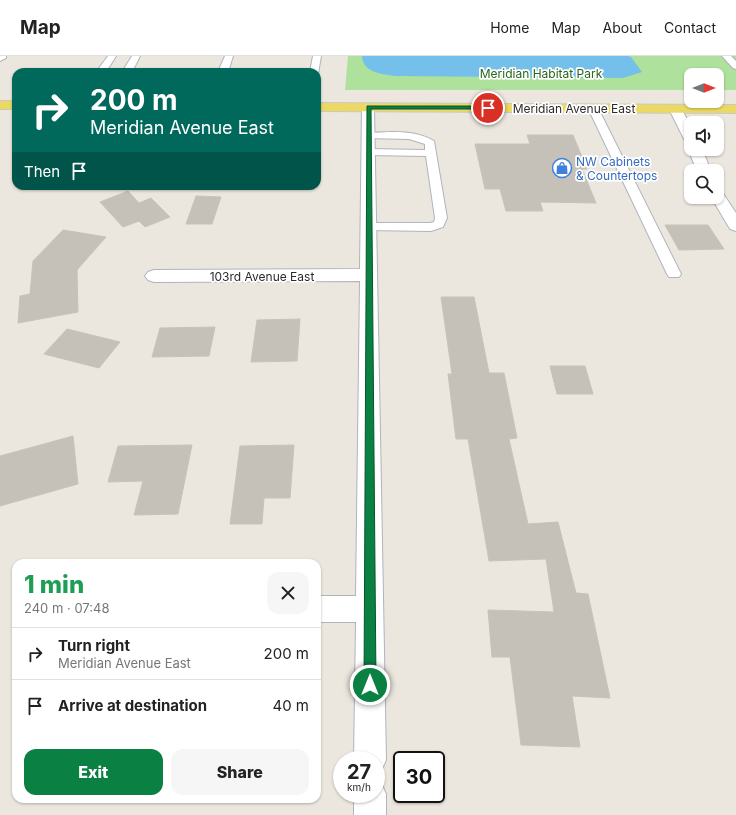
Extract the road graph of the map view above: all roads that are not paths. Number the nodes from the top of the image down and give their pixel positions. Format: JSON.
{"nodes":[{"id":1,"x":112,"y":56,"type":"edge"},
{"id":2,"x":136,"y":56,"type":"edge"},
{"id":3,"x":229,"y":56,"type":"edge"},
{"id":4,"x":317,"y":56,"type":"edge"},
{"id":5,"x":726,"y":56,"type":"edge"},
{"id":6,"x":736,"y":66,"type":"edge"},
{"id":7,"x":104,"y":68,"type":"edge"},
{"id":8,"x":129,"y":68,"type":"edge"},
{"id":9,"x":224,"y":68,"type":"edge"},
{"id":10,"x":316,"y":68,"type":"edge"},
{"id":11,"x":0,"y":105,"type":"edge"},
{"id":12,"x":12,"y":105,"type":"edge"},
{"id":13,"x":321,"y":107,"type":"edge"},
{"id":14,"x":368,"y":107,"type":"junction"},
{"id":15,"x":593,"y":108,"type":"junction"},
{"id":16,"x":675,"y":109,"type":"junction"},
{"id":17,"x":736,"y":109,"type":"edge"},
{"id":18,"x":684,"y":126,"type":"edge"},
{"id":19,"x":368,"y":144,"type":"junction"},
{"id":20,"x":431,"y":153,"type":"junction"},
{"id":21,"x":723,"y":204,"type":"edge"},
{"id":22,"x":736,"y":226,"type":"edge"},
{"id":23,"x":369,"y":227,"type":"junction"},
{"id":24,"x":674,"y":274,"type":"dead end"},
{"id":25,"x":369,"y":275,"type":"junction"},
{"id":26,"x":154,"y":276,"type":"dead end"},
{"id":27,"x":321,"y":609,"type":"edge"},
{"id":28,"x":370,"y":609,"type":"junction"},
{"id":29,"x":370,"y":751,"type":"edge"},
{"id":30,"x":370,"y":803,"type":"edge"},
{"id":31,"x":370,"y":815,"type":"edge"}],
"edges":[{"from":1,"to":7,"type":"lane"},
{"from":2,"to":8,"type":"lane"},
{"from":3,"to":9,"type":"lane"},
{"from":4,"to":10,"type":"lane"},
{"from":5,"to":6,"type":"lane"},
{"from":11,"to":12,"type":"main road"},
{"from":13,"to":14,"type":"main road","name":"Meridian Avenue East"},
{"from":14,"to":15,"type":"main road","name":"Meridian Avenue East"},
{"from":14,"to":19,"type":"street"},
{"from":15,"to":16,"type":"main road","name":"Meridian Avenue East"},
{"from":15,"to":24,"type":"lane"},
{"from":16,"to":17,"type":"main road","name":"Meridian Avenue East"},
{"from":16,"to":18,"type":"street"},
{"from":19,"to":20,"type":"lane"},
{"from":19,"to":20,"type":"lane"},
{"from":19,"to":23,"type":"street"},
{"from":20,"to":23,"type":"lane"},
{"from":21,"to":22,"type":"street"},
{"from":23,"to":25,"type":"street"},
{"from":25,"to":26,"type":"street","name":"103rd Avenue East"},
{"from":25,"to":28,"type":"street"},
{"from":27,"to":28,"type":"street"},
{"from":28,"to":29,"type":"street"},
{"from":30,"to":31,"type":"street"}]}
